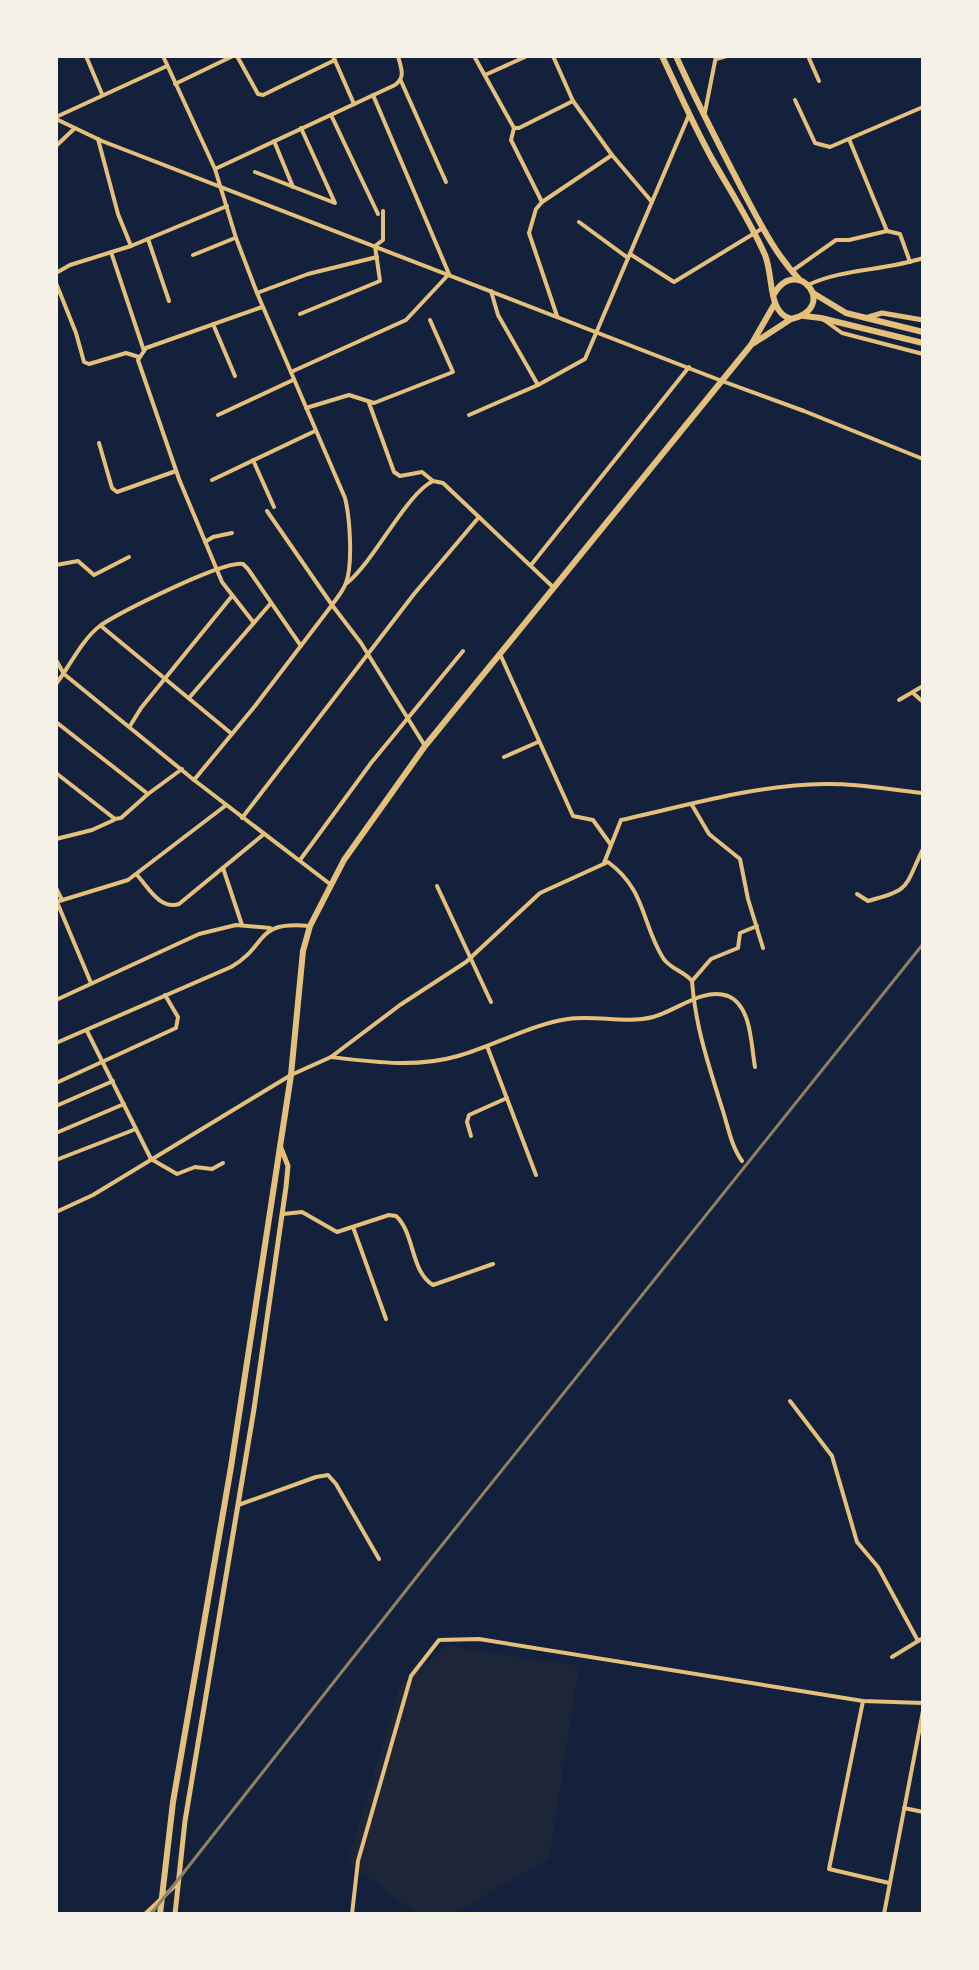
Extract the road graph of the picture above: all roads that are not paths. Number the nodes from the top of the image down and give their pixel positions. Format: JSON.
{"nodes":[{"id":1,"x":86,"y":56,"type":"edge"},
{"id":2,"x":163,"y":56,"type":"edge"},
{"id":3,"x":235,"y":56,"type":"edge"},
{"id":4,"x":398,"y":56,"type":"edge"},
{"id":5,"x":474,"y":56,"type":"edge"},
{"id":6,"x":527,"y":56,"type":"edge"},
{"id":7,"x":553,"y":56,"type":"edge"},
{"id":8,"x":662,"y":56,"type":"edge"},
{"id":9,"x":676,"y":56,"type":"edge"},
{"id":10,"x":727,"y":56,"type":"edge"},
{"id":11,"x":808,"y":56,"type":"edge"},
{"id":12,"x":334,"y":58,"type":"edge"},
{"id":13,"x":716,"y":58,"type":"edge"},
{"id":14,"x":167,"y":66,"type":"junction"},
{"id":15,"x":485,"y":76,"type":"junction"},
{"id":16,"x":401,"y":81,"type":"junction"},
{"id":17,"x":819,"y":81,"type":"dead end"},
{"id":18,"x":175,"y":84,"type":"junction"},
{"id":19,"x":103,"y":95,"type":"junction"},
{"id":20,"x":373,"y":95,"type":"junction"},
{"id":21,"x":795,"y":100,"type":"dead end"},
{"id":22,"x":573,"y":101,"type":"junction"},
{"id":23,"x":354,"y":104,"type":"junction"},
{"id":24,"x":923,"y":107,"type":"edge"},
{"id":25,"x":331,"y":115,"type":"junction"},
{"id":26,"x":689,"y":115,"type":"junction"},
{"id":27,"x":704,"y":117,"type":"junction"},
{"id":28,"x":56,"y":118,"type":"edge"},
{"id":29,"x":75,"y":128,"type":"junction"},
{"id":30,"x":301,"y":128,"type":"junction"},
{"id":31,"x":514,"y":128,"type":"junction"},
{"id":32,"x":98,"y":139,"type":"junction"},
{"id":33,"x":849,"y":139,"type":"junction"},
{"id":34,"x":274,"y":141,"type":"junction"},
{"id":35,"x":56,"y":146,"type":"edge"},
{"id":36,"x":612,"y":155,"type":"junction"},
{"id":37,"x":215,"y":169,"type":"junction"},
{"id":38,"x":255,"y":172,"type":"dead end"},
{"id":39,"x":446,"y":182,"type":"dead end"},
{"id":40,"x":221,"y":187,"type":"junction"},
{"id":41,"x":293,"y":187,"type":"junction"},
{"id":42,"x":542,"y":202,"type":"junction"},
{"id":43,"x":652,"y":203,"type":"junction"},
{"id":44,"x":227,"y":206,"type":"junction"},
{"id":45,"x":579,"y":222,"type":"dead end"},
{"id":46,"x":763,"y":228,"type":"junction"},
{"id":47,"x":887,"y":231,"type":"junction"},
{"id":48,"x":754,"y":233,"type":"junction"},
{"id":49,"x":236,"y":238,"type":"junction"},
{"id":50,"x":148,"y":239,"type":"junction"},
{"id":51,"x":131,"y":246,"type":"junction"},
{"id":52,"x":375,"y":246,"type":"junction"},
{"id":53,"x":111,"y":252,"type":"junction"},
{"id":54,"x":193,"y":255,"type":"dead end"},
{"id":55,"x":629,"y":256,"type":"junction"},
{"id":56,"x":377,"y":257,"type":"junction"},
{"id":57,"x":923,"y":258,"type":"edge"},
{"id":58,"x":910,"y":262,"type":"junction"},
{"id":59,"x":791,"y":271,"type":"junction"},
{"id":60,"x":56,"y":273,"type":"edge"},
{"id":61,"x":449,"y":274,"type":"junction"},
{"id":62,"x":799,"y":279,"type":"junction"},
{"id":63,"x":56,"y":283,"type":"edge"},
{"id":64,"x":808,"y":285,"type":"junction"},
{"id":65,"x":491,"y":291,"type":"junction"},
{"id":66,"x":257,"y":293,"type":"junction"},
{"id":67,"x":813,"y":293,"type":"junction"},
{"id":68,"x":774,"y":294,"type":"junction"},
{"id":69,"x":169,"y":301,"type":"dead end"},
{"id":70,"x":774,"y":305,"type":"junction"},
{"id":71,"x":262,"y":307,"type":"junction"},
{"id":72,"x":300,"y":314,"type":"dead end"},
{"id":73,"x":557,"y":316,"type":"junction"},
{"id":74,"x":804,"y":316,"type":"junction"},
{"id":75,"x":821,"y":318,"type":"junction"},
{"id":76,"x":863,"y":318,"type":"junction"},
{"id":77,"x":791,"y":319,"type":"junction"},
{"id":78,"x":430,"y":320,"type":"dead end"},
{"id":79,"x":923,"y":320,"type":"edge"},
{"id":80,"x":213,"y":324,"type":"junction"},
{"id":81,"x":596,"y":331,"type":"junction"},
{"id":82,"x":923,"y":332,"type":"edge"},
{"id":83,"x":923,"y":343,"type":"edge"},
{"id":84,"x":751,"y":345,"type":"junction"},
{"id":85,"x":144,"y":351,"type":"junction"},
{"id":86,"x":923,"y":354,"type":"edge"},
{"id":87,"x":139,"y":357,"type":"junction"},
{"id":88,"x":689,"y":367,"type":"junction"},
{"id":89,"x":291,"y":372,"type":"junction"},
{"id":90,"x":235,"y":376,"type":"dead end"},
{"id":91,"x":293,"y":380,"type":"junction"},
{"id":92,"x":722,"y":381,"type":"junction"},
{"id":93,"x":538,"y":385,"type":"junction"},
{"id":94,"x":369,"y":403,"type":"junction"},
{"id":95,"x":306,"y":408,"type":"junction"},
{"id":96,"x":218,"y":415,"type":"dead end"},
{"id":97,"x":469,"y":415,"type":"dead end"},
{"id":98,"x":315,"y":431,"type":"junction"},
{"id":99,"x":99,"y":443,"type":"dead end"},
{"id":100,"x":923,"y":459,"type":"edge"},
{"id":101,"x":253,"y":460,"type":"junction"},
{"id":102,"x":176,"y":471,"type":"junction"},
{"id":103,"x":212,"y":480,"type":"dead end"},
{"id":104,"x":433,"y":481,"type":"junction"},
{"id":105,"x":274,"y":507,"type":"dead end"},
{"id":106,"x":267,"y":511,"type":"dead end"},
{"id":107,"x":479,"y":517,"type":"junction"},
{"id":108,"x":232,"y":533,"type":"dead end"},
{"id":109,"x":205,"y":542,"type":"junction"},
{"id":110,"x":129,"y":557,"type":"dead end"},
{"id":111,"x":56,"y":565,"type":"edge"},
{"id":112,"x":531,"y":565,"type":"junction"},
{"id":113,"x":216,"y":570,"type":"junction"},
{"id":114,"x":346,"y":584,"type":"junction"},
{"id":115,"x":554,"y":588,"type":"junction"},
{"id":116,"x":232,"y":596,"type":"junction"},
{"id":117,"x":271,"y":603,"type":"junction"},
{"id":118,"x":332,"y":605,"type":"junction"},
{"id":119,"x":254,"y":623,"type":"junction"},
{"id":120,"x":101,"y":626,"type":"junction"},
{"id":121,"x":301,"y":646,"type":"junction"},
{"id":122,"x":463,"y":651,"type":"dead end"},
{"id":123,"x":368,"y":654,"type":"junction"},
{"id":124,"x":500,"y":654,"type":"junction"},
{"id":125,"x":56,"y":660,"type":"edge"},
{"id":126,"x":60,"y":671,"type":"edge"},
{"id":127,"x":165,"y":678,"type":"junction"},
{"id":128,"x":56,"y":684,"type":"edge"},
{"id":129,"x":923,"y":686,"type":"edge"},
{"id":130,"x":913,"y":692,"type":"junction"},
{"id":131,"x":189,"y":698,"type":"junction"},
{"id":132,"x":899,"y":700,"type":"dead end"},
{"id":133,"x":923,"y":702,"type":"edge"},
{"id":134,"x":407,"y":717,"type":"junction"},
{"id":135,"x":56,"y":722,"type":"edge"},
{"id":136,"x":129,"y":727,"type":"junction"},
{"id":137,"x":232,"y":734,"type":"junction"},
{"id":138,"x":538,"y":742,"type":"junction"},
{"id":139,"x":425,"y":746,"type":"junction"},
{"id":140,"x":504,"y":757,"type":"dead end"},
{"id":141,"x":182,"y":769,"type":"junction"},
{"id":142,"x":56,"y":773,"type":"edge"},
{"id":143,"x":194,"y":780,"type":"junction"},
{"id":144,"x":923,"y":793,"type":"edge"},
{"id":145,"x":148,"y":794,"type":"junction"},
{"id":146,"x":225,"y":805,"type":"junction"},
{"id":147,"x":692,"y":805,"type":"junction"},
{"id":148,"x":242,"y":818,"type":"junction"},
{"id":149,"x":115,"y":819,"type":"junction"},
{"id":150,"x":264,"y":834,"type":"junction"},
{"id":151,"x":56,"y":839,"type":"edge"},
{"id":152,"x":611,"y":845,"type":"junction"},
{"id":153,"x":923,"y":849,"type":"edge"},
{"id":154,"x":299,"y":861,"type":"junction"},
{"id":155,"x":604,"y":863,"type":"junction"},
{"id":156,"x":223,"y":868,"type":"junction"},
{"id":157,"x":137,"y":875,"type":"junction"},
{"id":158,"x":330,"y":884,"type":"junction"},
{"id":159,"x":437,"y":886,"type":"dead end"},
{"id":160,"x":56,"y":888,"type":"edge"},
{"id":161,"x":857,"y":894,"type":"dead end"},
{"id":162,"x":58,"y":901,"type":"edge"},
{"id":163,"x":242,"y":925,"type":"junction"},
{"id":164,"x":310,"y":926,"type":"junction"},
{"id":165,"x":757,"y":926,"type":"junction"},
{"id":166,"x":272,"y":928,"type":"junction"},
{"id":167,"x":763,"y":948,"type":"dead end"},
{"id":168,"x":471,"y":957,"type":"junction"},
{"id":169,"x":692,"y":981,"type":"junction"},
{"id":170,"x":91,"y":983,"type":"junction"},
{"id":171,"x":165,"y":995,"type":"junction"},
{"id":172,"x":56,"y":1000,"type":"edge"},
{"id":173,"x":692,"y":1001,"type":"junction"},
{"id":174,"x":491,"y":1002,"type":"dead end"},
{"id":175,"x":87,"y":1031,"type":"junction"},
{"id":176,"x":56,"y":1043,"type":"edge"},
{"id":177,"x":487,"y":1046,"type":"junction"},
{"id":178,"x":331,"y":1057,"type":"junction"},
{"id":179,"x":104,"y":1062,"type":"junction"},
{"id":180,"x":755,"y":1067,"type":"dead end"},
{"id":181,"x":291,"y":1075,"type":"junction"},
{"id":182,"x":113,"y":1081,"type":"junction"},
{"id":183,"x":56,"y":1083,"type":"edge"},
{"id":184,"x":507,"y":1098,"type":"junction"},
{"id":185,"x":124,"y":1104,"type":"junction"},
{"id":186,"x":56,"y":1106,"type":"edge"},
{"id":187,"x":136,"y":1129,"type":"junction"},
{"id":188,"x":56,"y":1133,"type":"edge"},
{"id":189,"x":471,"y":1136,"type":"dead end"},
{"id":190,"x":280,"y":1147,"type":"junction"},
{"id":191,"x":151,"y":1159,"type":"junction"},
{"id":192,"x":56,"y":1160,"type":"edge"},
{"id":193,"x":742,"y":1161,"type":"dead end"},
{"id":194,"x":223,"y":1163,"type":"dead end"},
{"id":195,"x":536,"y":1175,"type":"dead end"},
{"id":196,"x":57,"y":1210,"type":"edge"},
{"id":197,"x":282,"y":1214,"type":"junction"},
{"id":198,"x":353,"y":1227,"type":"junction"},
{"id":199,"x":493,"y":1264,"type":"dead end"},
{"id":200,"x":386,"y":1319,"type":"dead end"},
{"id":201,"x":790,"y":1401,"type":"dead end"},
{"id":202,"x":238,"y":1505,"type":"junction"},
{"id":203,"x":379,"y":1559,"type":"dead end"},
{"id":204,"x":921,"y":1639,"type":"edge"},
{"id":205,"x":892,"y":1657,"type":"dead end"},
{"id":206,"x":863,"y":1701,"type":"junction"},
{"id":207,"x":923,"y":1703,"type":"edge"},
{"id":208,"x":923,"y":1711,"type":"edge"},
{"id":209,"x":904,"y":1808,"type":"junction"},
{"id":210,"x":923,"y":1812,"type":"edge"},
{"id":211,"x":178,"y":1883,"type":"junction"},
{"id":212,"x":889,"y":1883,"type":"junction"},
{"id":213,"x":145,"y":1914,"type":"edge"},
{"id":214,"x":160,"y":1914,"type":"edge"},
{"id":215,"x":175,"y":1914,"type":"edge"},
{"id":216,"x":352,"y":1914,"type":"edge"},
{"id":217,"x":884,"y":1914,"type":"edge"}],
"edges":[{"from":1,"to":19,"type":"street"},
{"from":2,"to":14,"type":"street"},
{"from":3,"to":12,"type":"street"},
{"from":3,"to":18,"type":"street"},
{"from":4,"to":16,"type":"street"},
{"from":5,"to":15,"type":"street"},
{"from":6,"to":15,"type":"street"},
{"from":7,"to":22,"type":"street"},
{"from":8,"to":26,"type":"highway"},
{"from":9,"to":27,"type":"highway"},
{"from":10,"to":13,"type":"street"},
{"from":11,"to":17,"type":"street"},
{"from":12,"to":23,"type":"street"},
{"from":13,"to":27,"type":"street"},
{"from":14,"to":18,"type":"street"},
{"from":14,"to":19,"type":"street"},
{"from":15,"to":31,"type":"street"},
{"from":16,"to":20,"type":"street"},
{"from":16,"to":39,"type":"street"},
{"from":18,"to":37,"type":"street"},
{"from":19,"to":28,"type":"street"},
{"from":20,"to":23,"type":"street"},
{"from":20,"to":61,"type":"street"},
{"from":21,"to":33,"type":"street"},
{"from":22,"to":31,"type":"street"},
{"from":22,"to":36,"type":"street"},
{"from":23,"to":25,"type":"street"},
{"from":24,"to":33,"type":"street"},
{"from":25,"to":30,"type":"street"},
{"from":25,"to":52,"type":"street"},
{"from":26,"to":43,"type":"street"},
{"from":26,"to":48,"type":"highway"},
{"from":27,"to":46,"type":"highway"},
{"from":28,"to":29,"type":"street"},
{"from":29,"to":32,"type":"street"},
{"from":29,"to":35,"type":"street"},
{"from":30,"to":34,"type":"street"},
{"from":30,"to":41,"type":"street"},
{"from":31,"to":42,"type":"street"},
{"from":32,"to":40,"type":"street"},
{"from":32,"to":51,"type":"street"},
{"from":33,"to":47,"type":"street"},
{"from":34,"to":37,"type":"street"},
{"from":34,"to":41,"type":"street"},
{"from":36,"to":42,"type":"street"},
{"from":36,"to":43,"type":"street"},
{"from":37,"to":40,"type":"street"},
{"from":38,"to":41,"type":"street"},
{"from":40,"to":44,"type":"street"},
{"from":40,"to":52,"type":"street"},
{"from":42,"to":73,"type":"street"},
{"from":43,"to":55,"type":"street"},
{"from":44,"to":49,"type":"street"},
{"from":44,"to":50,"type":"street"},
{"from":45,"to":55,"type":"street"},
{"from":46,"to":48,"type":"street"},
{"from":46,"to":59,"type":"highway"},
{"from":47,"to":58,"type":"street"},
{"from":47,"to":59,"type":"street"},
{"from":48,"to":55,"type":"street"},
{"from":48,"to":68,"type":"highway"},
{"from":49,"to":54,"type":"street"},
{"from":49,"to":66,"type":"street"},
{"from":50,"to":51,"type":"street"},
{"from":50,"to":69,"type":"street"},
{"from":51,"to":53,"type":"street"},
{"from":52,"to":56,"type":"street"},
{"from":52,"to":61,"type":"street"},
{"from":53,"to":60,"type":"street"},
{"from":53,"to":85,"type":"street"},
{"from":55,"to":81,"type":"street"},
{"from":56,"to":66,"type":"street"},
{"from":56,"to":72,"type":"street"},
{"from":57,"to":58,"type":"street"},
{"from":58,"to":64,"type":"street"},
{"from":59,"to":62,"type":"highway"},
{"from":61,"to":65,"type":"street"},
{"from":61,"to":89,"type":"street"},
{"from":62,"to":64,"type":"highway"},
{"from":62,"to":68,"type":"highway"},
{"from":63,"to":87,"type":"street"},
{"from":64,"to":67,"type":"highway"},
{"from":65,"to":73,"type":"street"},
{"from":65,"to":93,"type":"street"},
{"from":66,"to":71,"type":"street"},
{"from":67,"to":74,"type":"highway"},
{"from":67,"to":76,"type":"highway"},
{"from":68,"to":70,"type":"highway"},
{"from":70,"to":77,"type":"highway"},
{"from":70,"to":84,"type":"highway"},
{"from":71,"to":80,"type":"street"},
{"from":71,"to":89,"type":"street"},
{"from":73,"to":81,"type":"street"},
{"from":74,"to":75,"type":"highway"},
{"from":74,"to":77,"type":"highway"},
{"from":75,"to":83,"type":"highway"},
{"from":75,"to":86,"type":"street"},
{"from":76,"to":79,"type":"street"},
{"from":76,"to":82,"type":"highway"},
{"from":77,"to":84,"type":"highway"},
{"from":78,"to":94,"type":"street"},
{"from":80,"to":85,"type":"street"},
{"from":80,"to":90,"type":"street"},
{"from":81,"to":88,"type":"street"},
{"from":81,"to":93,"type":"street"},
{"from":84,"to":92,"type":"highway"},
{"from":85,"to":87,"type":"street"},
{"from":87,"to":102,"type":"street"},
{"from":88,"to":92,"type":"street"},
{"from":88,"to":112,"type":"street"},
{"from":89,"to":91,"type":"street"},
{"from":91,"to":95,"type":"street"},
{"from":91,"to":96,"type":"street"},
{"from":92,"to":100,"type":"street"},
{"from":92,"to":115,"type":"highway"},
{"from":93,"to":97,"type":"street"},
{"from":94,"to":95,"type":"street"},
{"from":94,"to":104,"type":"street"},
{"from":95,"to":98,"type":"street"},
{"from":98,"to":101,"type":"street"},
{"from":98,"to":114,"type":"street"},
{"from":99,"to":102,"type":"street"},
{"from":101,"to":103,"type":"street"},
{"from":101,"to":105,"type":"street"},
{"from":102,"to":109,"type":"street"},
{"from":104,"to":107,"type":"street"},
{"from":104,"to":114,"type":"street"},
{"from":106,"to":118,"type":"street"},
{"from":107,"to":112,"type":"street"},
{"from":107,"to":123,"type":"street"},
{"from":108,"to":109,"type":"street"},
{"from":109,"to":113,"type":"street"},
{"from":110,"to":111,"type":"street"},
{"from":112,"to":115,"type":"street"},
{"from":113,"to":116,"type":"street"},
{"from":113,"to":117,"type":"street"},
{"from":113,"to":120,"type":"street"},
{"from":114,"to":118,"type":"street"},
{"from":115,"to":124,"type":"highway"},
{"from":116,"to":119,"type":"street"},
{"from":116,"to":127,"type":"street"},
{"from":117,"to":119,"type":"street"},
{"from":117,"to":121,"type":"street"},
{"from":118,"to":121,"type":"street"},
{"from":118,"to":123,"type":"street"},
{"from":119,"to":131,"type":"street"},
{"from":120,"to":126,"type":"street"},
{"from":120,"to":127,"type":"street"},
{"from":121,"to":137,"type":"street"},
{"from":122,"to":134,"type":"street"},
{"from":123,"to":134,"type":"street"},
{"from":123,"to":148,"type":"street"},
{"from":124,"to":138,"type":"street"},
{"from":124,"to":139,"type":"highway"},
{"from":125,"to":126,"type":"street"},
{"from":126,"to":128,"type":"street"},
{"from":126,"to":136,"type":"street"},
{"from":127,"to":131,"type":"street"},
{"from":127,"to":136,"type":"street"},
{"from":129,"to":130,"type":"street"},
{"from":130,"to":132,"type":"street"},
{"from":130,"to":133,"type":"street"},
{"from":131,"to":137,"type":"street"},
{"from":134,"to":139,"type":"street"},
{"from":134,"to":154,"type":"street"},
{"from":135,"to":145,"type":"street"},
{"from":136,"to":141,"type":"street"},
{"from":137,"to":143,"type":"street"},
{"from":138,"to":140,"type":"street"},
{"from":138,"to":152,"type":"street"},
{"from":139,"to":158,"type":"highway"},
{"from":141,"to":143,"type":"street"},
{"from":141,"to":145,"type":"street"},
{"from":142,"to":149,"type":"street"},
{"from":143,"to":146,"type":"street"},
{"from":144,"to":147,"type":"street"},
{"from":145,"to":149,"type":"street"},
{"from":146,"to":148,"type":"street"},
{"from":146,"to":157,"type":"street"},
{"from":147,"to":152,"type":"street"},
{"from":147,"to":165,"type":"street"},
{"from":148,"to":150,"type":"street"},
{"from":149,"to":151,"type":"street"},
{"from":150,"to":154,"type":"street"},
{"from":150,"to":156,"type":"street"},
{"from":152,"to":155,"type":"street"},
{"from":153,"to":161,"type":"street"},
{"from":154,"to":158,"type":"street"},
{"from":155,"to":168,"type":"street"},
{"from":155,"to":169,"type":"street"},
{"from":156,"to":157,"type":"street"},
{"from":156,"to":163,"type":"street"},
{"from":157,"to":162,"type":"street"},
{"from":158,"to":164,"type":"highway"},
{"from":159,"to":168,"type":"street"},
{"from":160,"to":162,"type":"street"},
{"from":162,"to":170,"type":"street"},
{"from":163,"to":166,"type":"street"},
{"from":163,"to":170,"type":"street"},
{"from":164,"to":166,"type":"street"},
{"from":164,"to":181,"type":"highway"},
{"from":165,"to":167,"type":"street"},
{"from":165,"to":169,"type":"street"},
{"from":166,"to":171,"type":"street"},
{"from":168,"to":174,"type":"street"},
{"from":168,"to":178,"type":"street"},
{"from":169,"to":173,"type":"street"},
{"from":170,"to":172,"type":"street"},
{"from":171,"to":175,"type":"street"},
{"from":171,"to":179,"type":"street"},
{"from":173,"to":177,"type":"street"},
{"from":173,"to":180,"type":"street"},
{"from":173,"to":193,"type":"street"},
{"from":175,"to":176,"type":"street"},
{"from":175,"to":179,"type":"street"},
{"from":177,"to":178,"type":"street"},
{"from":177,"to":184,"type":"street"},
{"from":178,"to":181,"type":"street"},
{"from":179,"to":182,"type":"street"},
{"from":179,"to":183,"type":"street"},
{"from":181,"to":190,"type":"highway"},
{"from":181,"to":191,"type":"street"},
{"from":182,"to":185,"type":"street"},
{"from":182,"to":186,"type":"street"},
{"from":184,"to":189,"type":"street"},
{"from":184,"to":195,"type":"street"},
{"from":185,"to":187,"type":"street"},
{"from":185,"to":188,"type":"street"},
{"from":187,"to":191,"type":"street"},
{"from":187,"to":192,"type":"street"},
{"from":190,"to":197,"type":"street"},
{"from":190,"to":214,"type":"highway"},
{"from":191,"to":194,"type":"street"},
{"from":191,"to":196,"type":"street"},
{"from":197,"to":198,"type":"street"},
{"from":197,"to":202,"type":"street"},
{"from":198,"to":199,"type":"street"},
{"from":198,"to":200,"type":"street"},
{"from":201,"to":204,"type":"street"},
{"from":202,"to":203,"type":"street"},
{"from":202,"to":211,"type":"street"},
{"from":204,"to":205,"type":"street"},
{"from":206,"to":207,"type":"street"},
{"from":206,"to":212,"type":"street"},
{"from":206,"to":216,"type":"street"},
{"from":208,"to":209,"type":"street"},
{"from":209,"to":210,"type":"street"},
{"from":209,"to":212,"type":"street"},
{"from":211,"to":213,"type":"street"},
{"from":211,"to":215,"type":"street"},
{"from":212,"to":217,"type":"street"}]}
